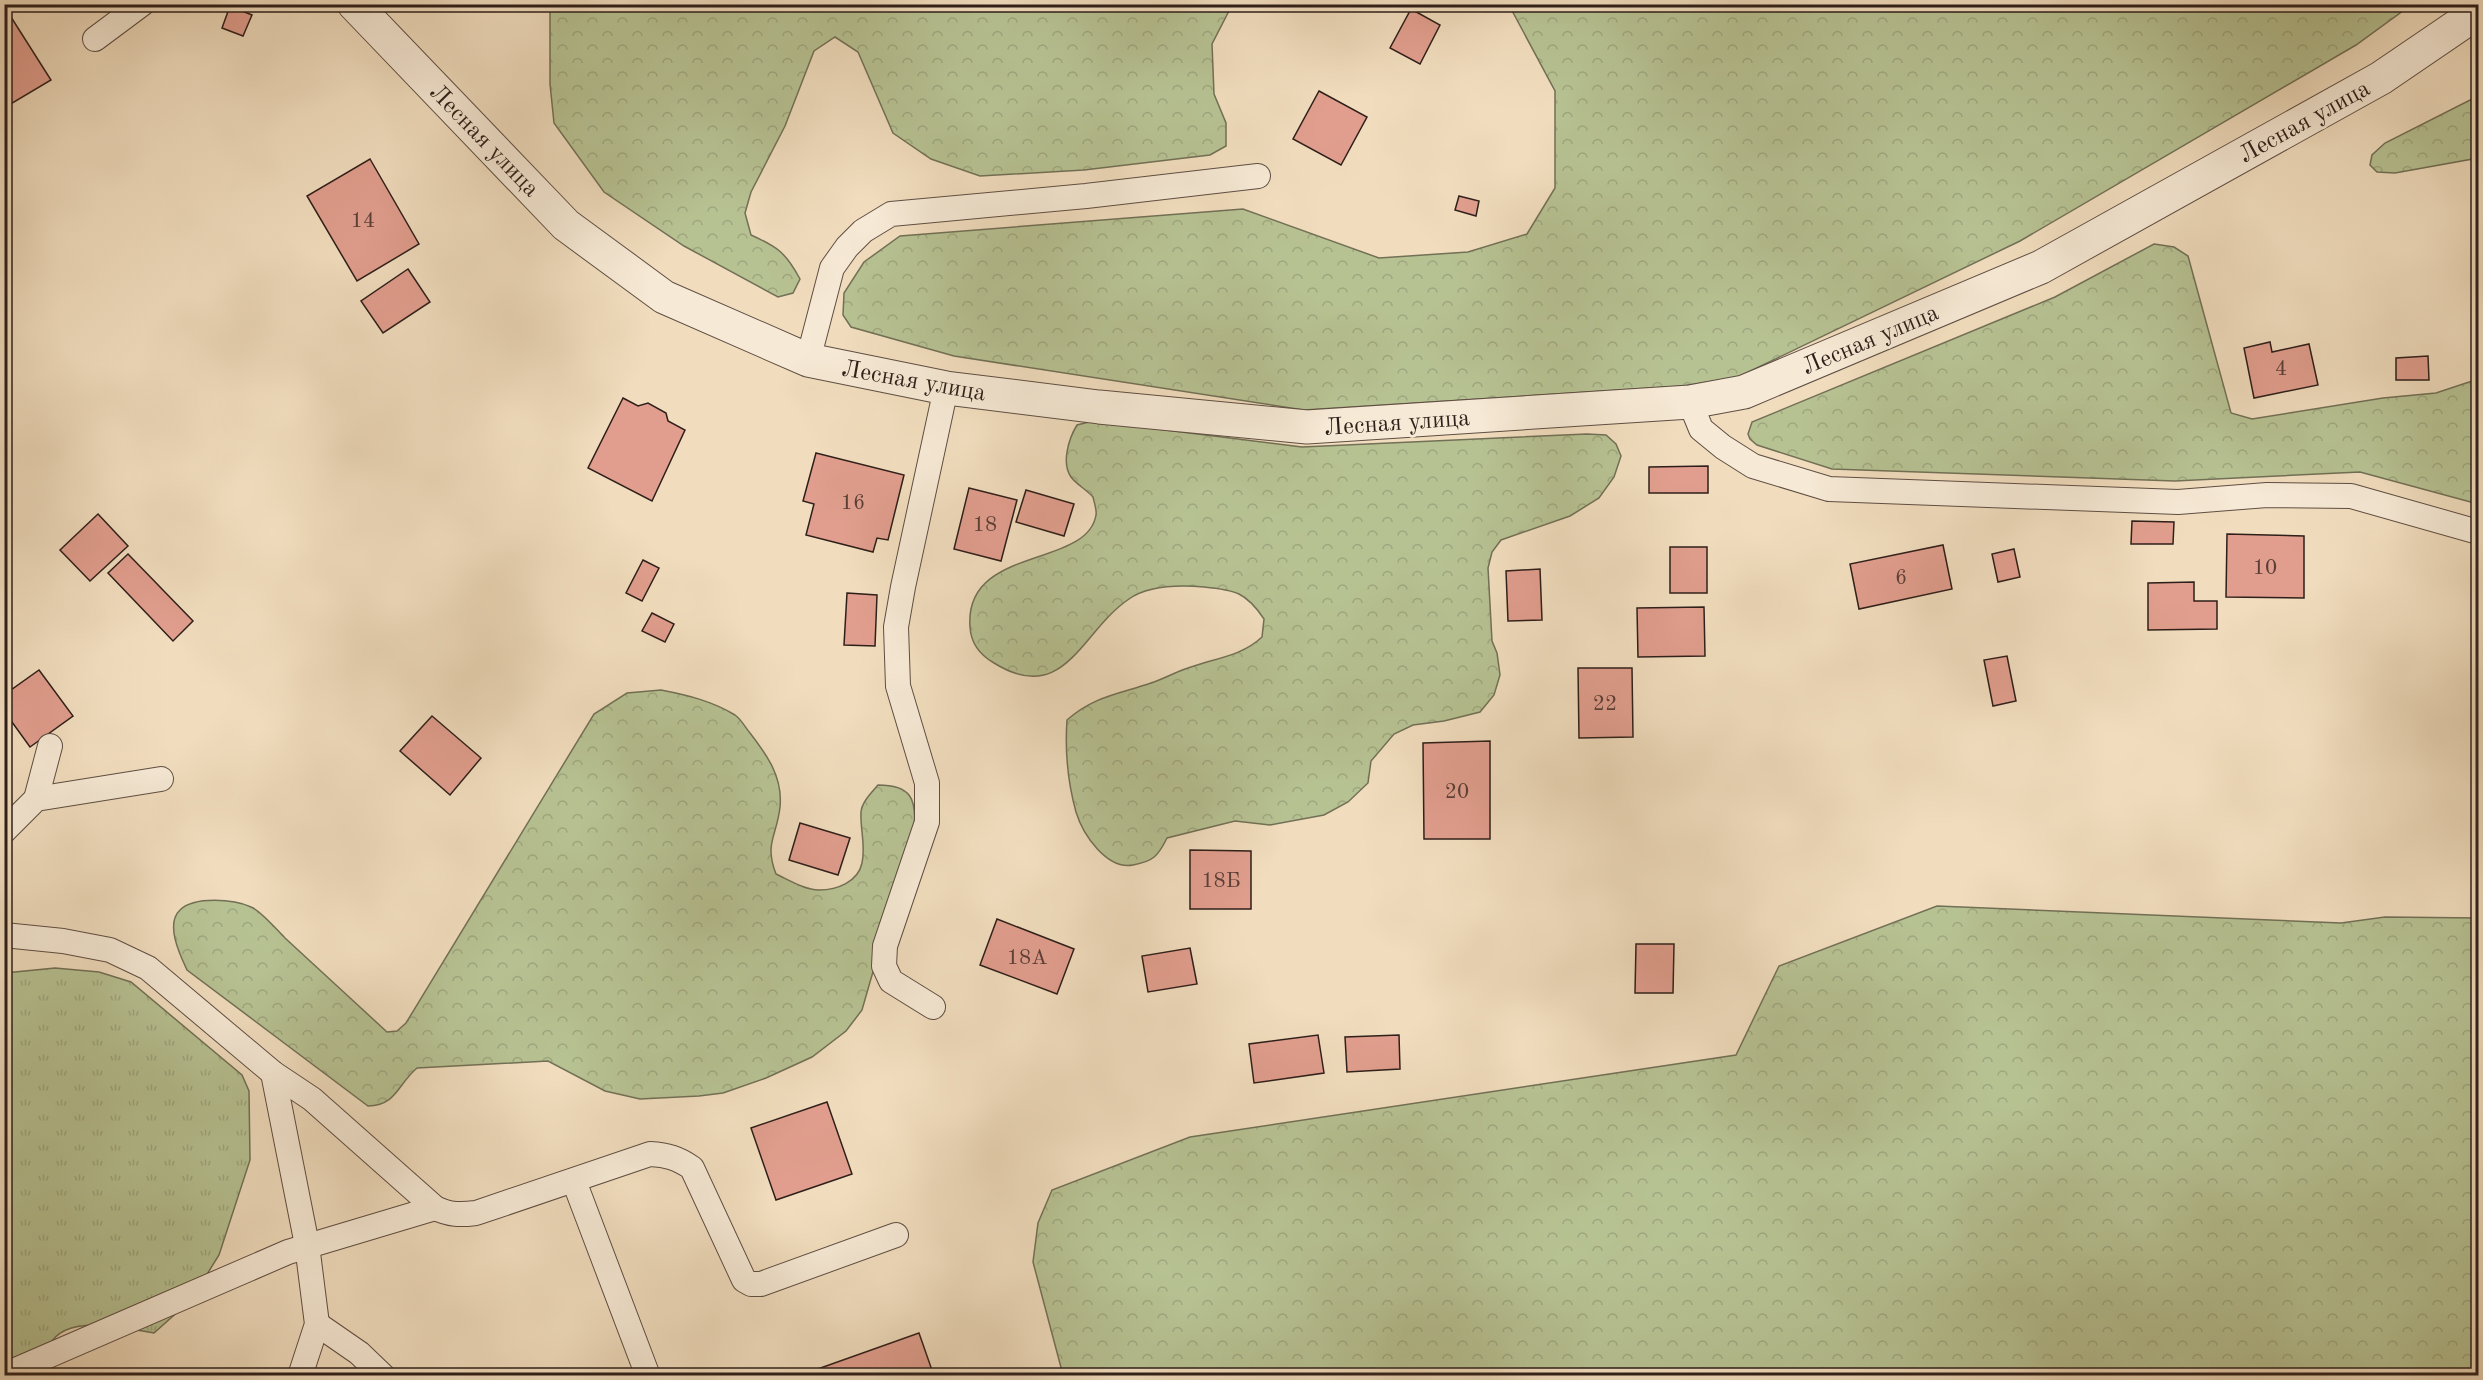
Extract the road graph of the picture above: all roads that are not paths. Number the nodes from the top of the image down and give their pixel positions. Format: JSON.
{"nodes":[{"id":1,"x":142,"y":4,"type":"edge"},
{"id":2,"x":354,"y":4,"type":"edge"},
{"id":3,"x":2478,"y":12,"type":"edge"},
{"id":4,"x":95,"y":39,"type":"dead end"},
{"id":5,"x":1257,"y":176,"type":"dead end"},
{"id":6,"x":808,"y":360,"type":"junction"},
{"id":7,"x":946,"y":388,"type":"junction"},
{"id":8,"x":1690,"y":402,"type":"junction"},
{"id":9,"x":2478,"y":532,"type":"edge"},
{"id":10,"x":50,"y":746,"type":"dead end"},
{"id":11,"x":161,"y":779,"type":"dead end"},
{"id":12,"x":36,"y":798,"type":"junction"},
{"id":13,"x":4,"y":831,"type":"edge"},
{"id":14,"x":4,"y":936,"type":"edge"},
{"id":15,"x":933,"y":1007,"type":"dead end"},
{"id":16,"x":273,"y":1073,"type":"junction"},
{"id":17,"x":574,"y":1181,"type":"junction"},
{"id":18,"x":435,"y":1208,"type":"junction"},
{"id":19,"x":896,"y":1235,"type":"dead end"},
{"id":20,"x":307,"y":1245,"type":"junction"},
{"id":21,"x":317,"y":1324,"type":"junction"},
{"id":22,"x":4,"y":1375,"type":"edge"},
{"id":23,"x":300,"y":1376,"type":"edge"},
{"id":24,"x":383,"y":1376,"type":"edge"},
{"id":25,"x":648,"y":1376,"type":"edge"}],
"edges":[{"from":1,"to":4,"type":"lane"},
{"from":2,"to":6,"type":"street","name":"Лесная улица"},
{"from":3,"to":8,"type":"street","name":"Лесная улица"},
{"from":5,"to":6,"type":"lane"},
{"from":6,"to":7,"type":"street","name":"Лесная улица"},
{"from":7,"to":8,"type":"street","name":"Лесная улица"},
{"from":7,"to":15,"type":"lane"},
{"from":8,"to":9,"type":"lane"},
{"from":10,"to":12,"type":"lane"},
{"from":11,"to":12,"type":"lane"},
{"from":12,"to":13,"type":"lane"},
{"from":14,"to":16,"type":"lane"},
{"from":16,"to":18,"type":"lane"},
{"from":16,"to":20,"type":"lane"},
{"from":17,"to":18,"type":"lane"},
{"from":17,"to":19,"type":"lane"},
{"from":17,"to":25,"type":"lane"},
{"from":18,"to":20,"type":"lane"},
{"from":20,"to":21,"type":"lane"},
{"from":20,"to":22,"type":"lane"},
{"from":21,"to":23,"type":"lane"},
{"from":21,"to":24,"type":"lane"}]}
